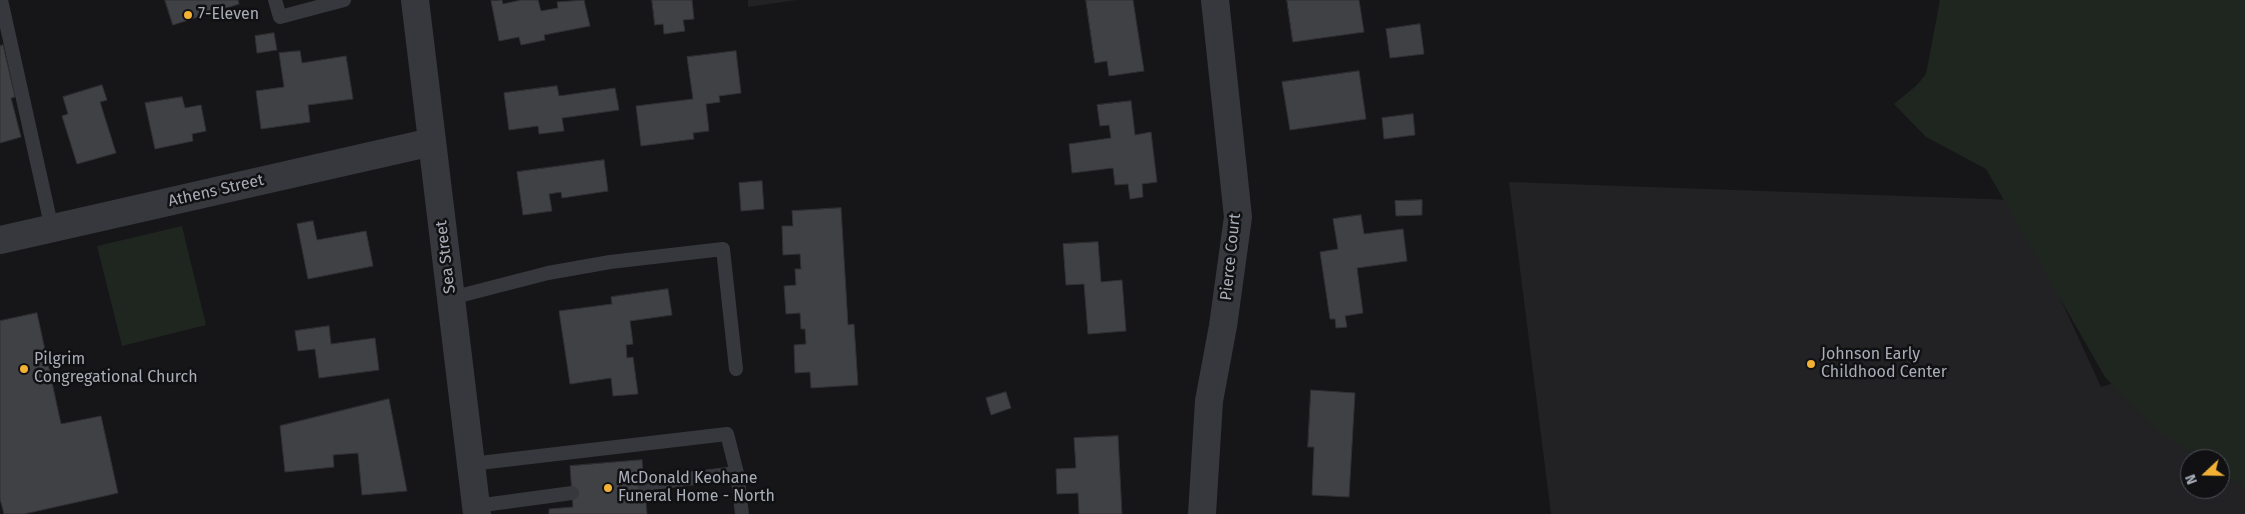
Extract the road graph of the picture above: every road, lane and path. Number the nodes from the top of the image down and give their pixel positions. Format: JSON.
{"nodes":[{"id":1,"x":1,"y":0,"type":"edge"},
{"id":2,"x":275,"y":0,"type":"edge"},
{"id":3,"x":344,"y":0,"type":"edge"},
{"id":4,"x":415,"y":0,"type":"edge"},
{"id":5,"x":1215,"y":0,"type":"edge"},
{"id":6,"x":432,"y":142,"type":"junction"},
{"id":7,"x":52,"y":229,"type":"junction"},
{"id":8,"x":0,"y":240,"type":"edge"},
{"id":9,"x":451,"y":298,"type":"junction"},
{"id":10,"x":736,"y":369,"type":"dead end"},
{"id":11,"x":471,"y":464,"type":"junction"},
{"id":12,"x":737,"y":473,"type":"junction"},
{"id":13,"x":644,"y":484,"type":"dead end"},
{"id":14,"x":572,"y":493,"type":"dead end"},
{"id":15,"x":476,"y":510,"type":"edge"},
{"id":16,"x":742,"y":514,"type":"edge"},
{"id":17,"x":1202,"y":514,"type":"edge"}],
"edges":[{"from":1,"to":7,"type":"lane"},
{"from":2,"to":3,"type":"lane"},
{"from":4,"to":6,"type":"street","name":"Sea Street"},
{"from":5,"to":17,"type":"street","name":"Pierce Court"},
{"from":6,"to":7,"type":"street","name":"Athens Street"},
{"from":6,"to":9,"type":"street","name":"Sea Street"},
{"from":7,"to":8,"type":"street","name":"Athens Street"},
{"from":9,"to":10,"type":"lane"},
{"from":9,"to":11,"type":"street","name":"Sea Street"},
{"from":11,"to":12,"type":"lane"},
{"from":11,"to":15,"type":"street","name":"Sea Street"},
{"from":12,"to":13,"type":"lane"},
{"from":12,"to":16,"type":"lane"},
{"from":14,"to":15,"type":"lane"}]}
